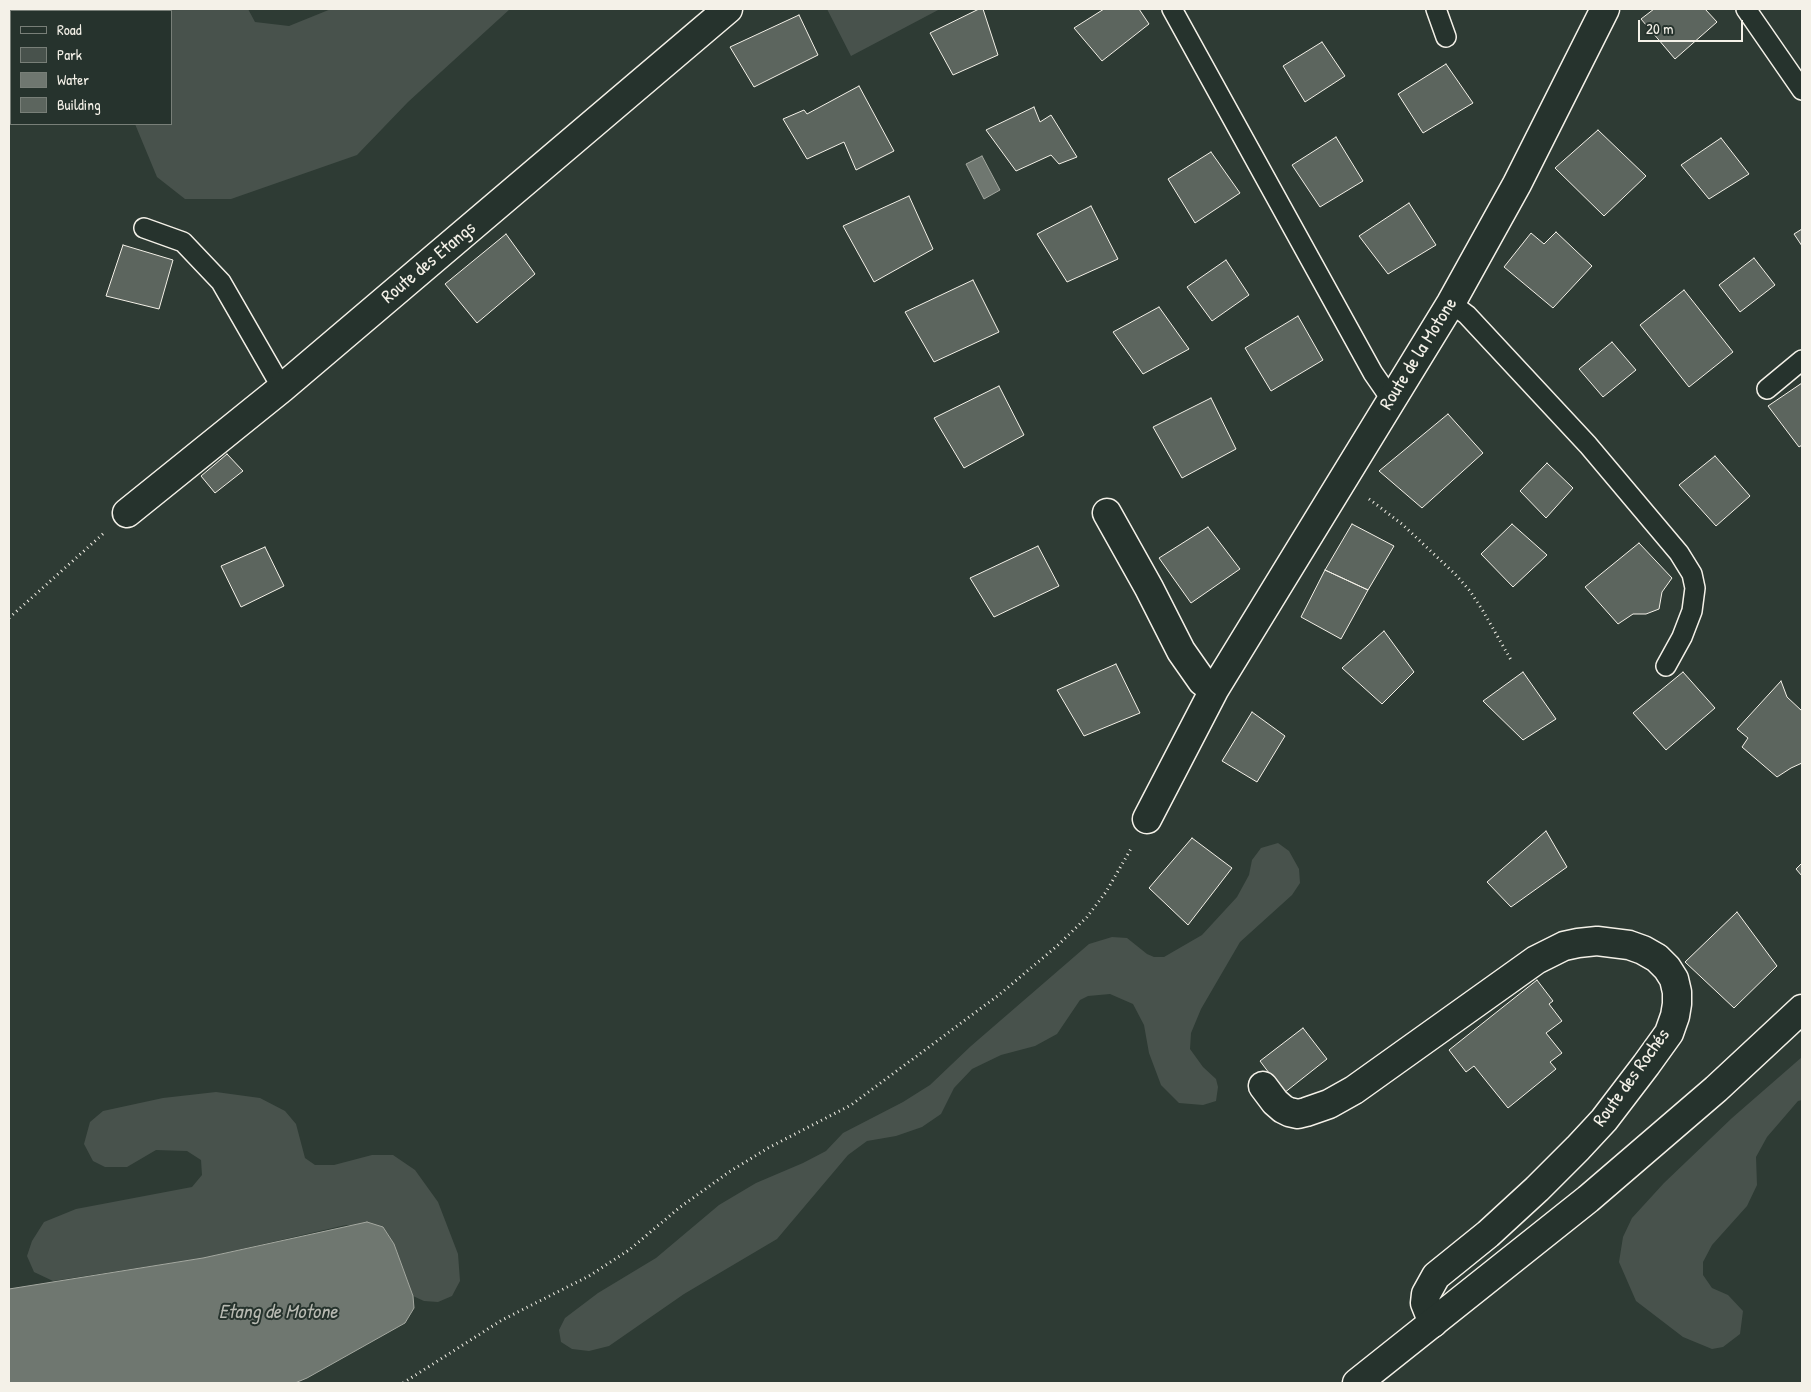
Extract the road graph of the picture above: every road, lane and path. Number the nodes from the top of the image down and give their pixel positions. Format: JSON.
{"nodes":[{"id":1,"x":728,"y":9,"type":"edge"},
{"id":2,"x":1172,"y":9,"type":"edge"},
{"id":3,"x":1436,"y":9,"type":"edge"},
{"id":4,"x":1605,"y":9,"type":"edge"},
{"id":5,"x":1746,"y":9,"type":"edge"},
{"id":6,"x":1446,"y":37,"type":"dead end"},
{"id":7,"x":1802,"y":90,"type":"edge"},
{"id":8,"x":144,"y":228,"type":"dead end"},
{"id":9,"x":1451,"y":303,"type":"junction"},
{"id":10,"x":1802,"y":360,"type":"edge"},
{"id":11,"x":282,"y":388,"type":"junction"},
{"id":12,"x":1767,"y":389,"type":"dead end"},
{"id":13,"x":1391,"y":399,"type":"junction"},
{"id":14,"x":1343,"y":480,"type":"junction"},
{"id":15,"x":127,"y":513,"type":"joint"},
{"id":16,"x":1108,"y":513,"type":"dead end"},
{"id":17,"x":9,"y":618,"type":"edge"},
{"id":18,"x":1511,"y":660,"type":"dead end"},
{"id":19,"x":1666,"y":666,"type":"dead end"},
{"id":20,"x":1214,"y":690,"type":"junction"},
{"id":21,"x":1147,"y":819,"type":"joint"},
{"id":22,"x":1802,"y":1009,"type":"edge"},
{"id":23,"x":1263,"y":1086,"type":"dead end"},
{"id":24,"x":1433,"y":1323,"type":"junction"},
{"id":25,"x":403,"y":1383,"type":"edge"},
{"id":26,"x":1357,"y":1383,"type":"edge"}],
"edges":[{"from":1,"to":11,"type":"street","name":"Route des Etangs"},
{"from":2,"to":13,"type":"lane"},
{"from":3,"to":6,"type":"lane"},
{"from":4,"to":9,"type":"street","name":"Route de la Motone"},
{"from":5,"to":7,"type":"lane"},
{"from":8,"to":11,"type":"lane"},
{"from":9,"to":13,"type":"street","name":"Route de la Motone"},
{"from":9,"to":19,"type":"lane"},
{"from":10,"to":12,"type":"lane"},
{"from":11,"to":15,"type":"street","name":"Route des Etangs"},
{"from":13,"to":14,"type":"street","name":"Route de la Motone"},
{"from":14,"to":18,"type":"path"},
{"from":14,"to":20,"type":"street","name":"Route de la Motone"},
{"from":15,"to":17,"type":"path"},
{"from":16,"to":20,"type":"street"},
{"from":20,"to":21,"type":"street","name":"Route de la Motone"},
{"from":21,"to":25,"type":"path"},
{"from":22,"to":24,"type":"street"},
{"from":23,"to":24,"type":"street","name":"Route des Rochés"},
{"from":24,"to":26,"type":"street"}]}
